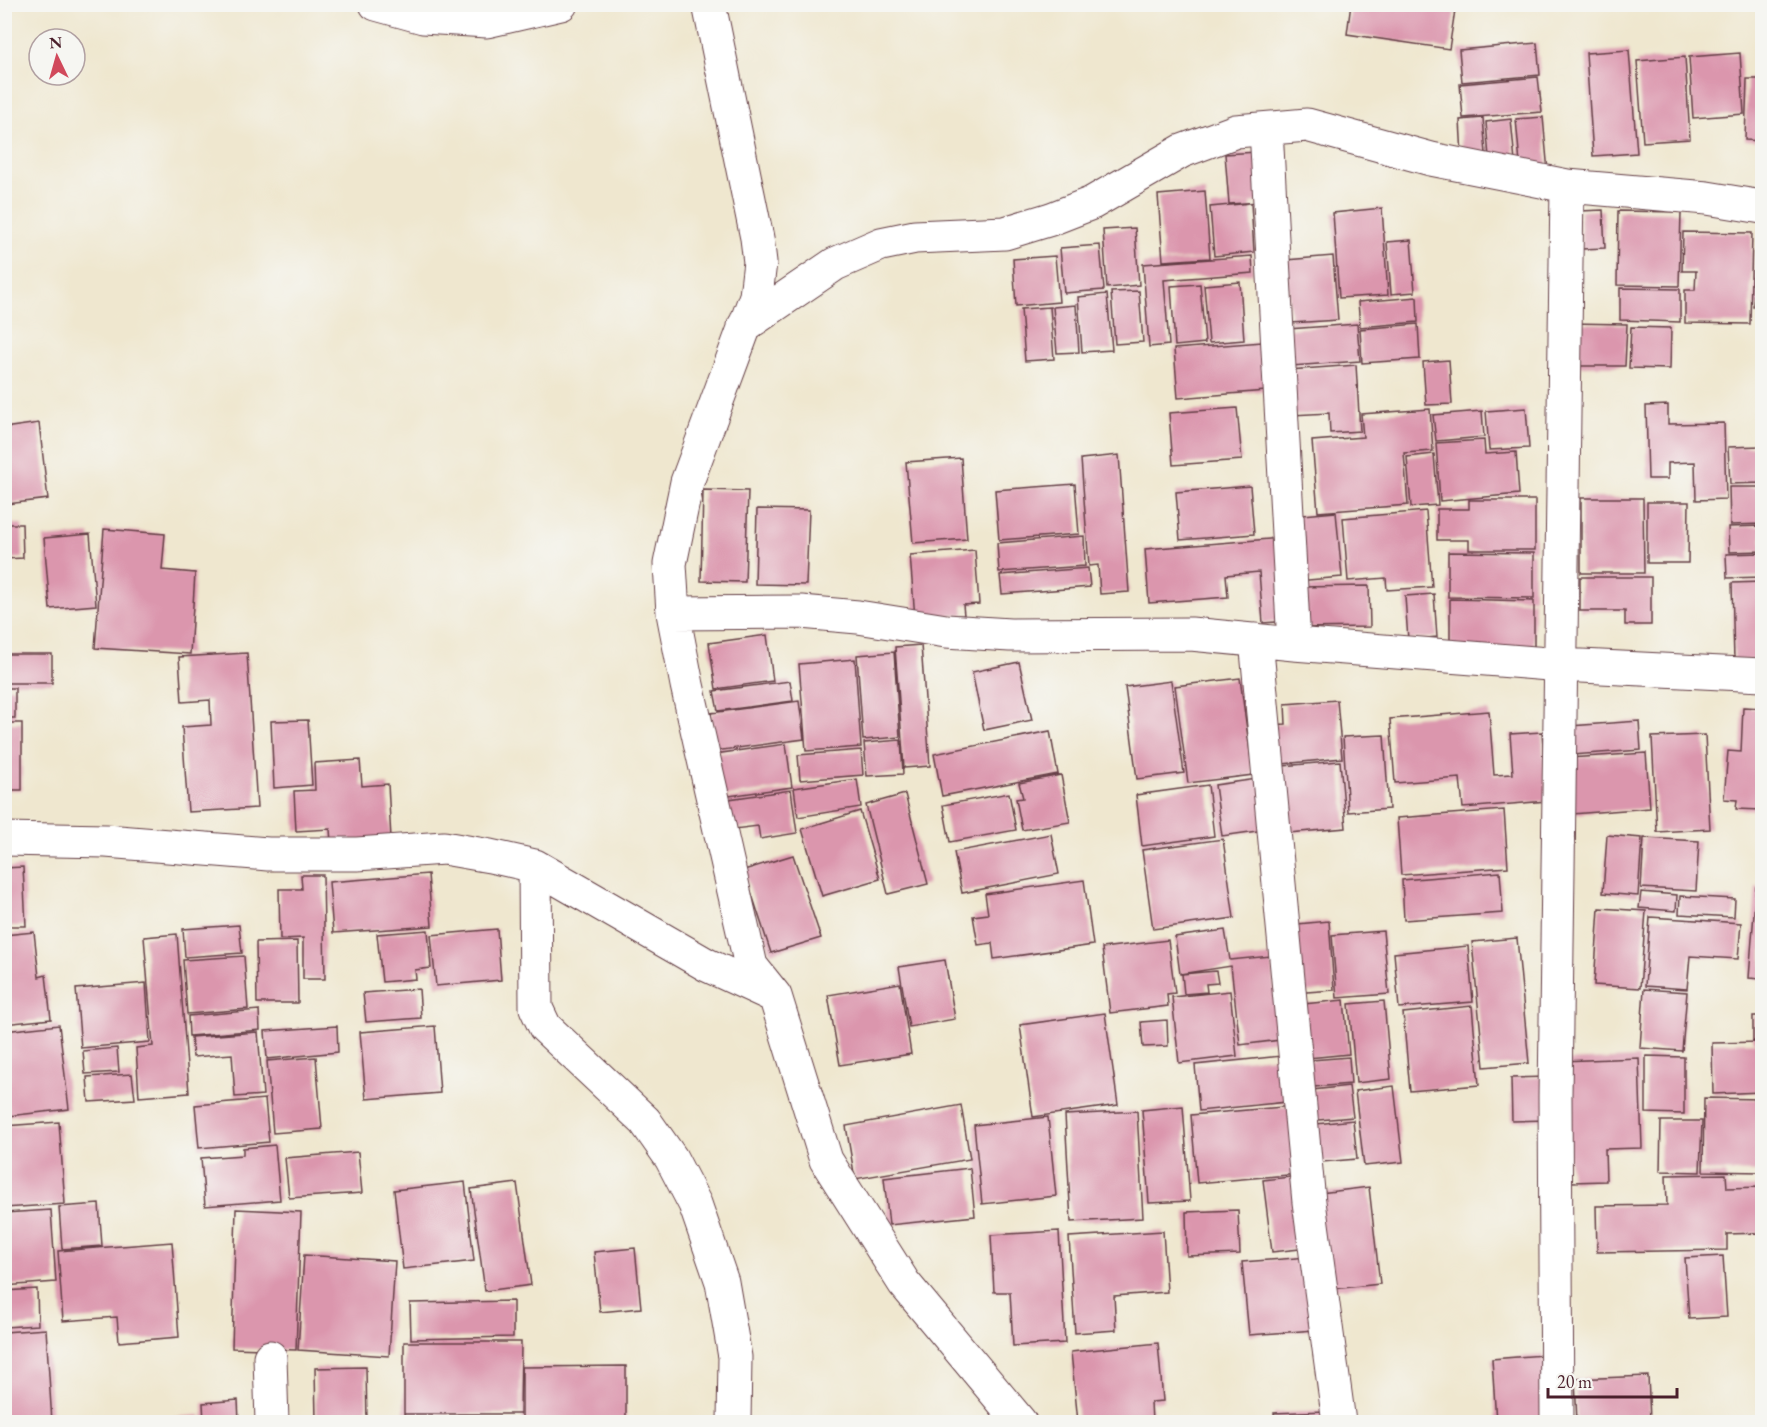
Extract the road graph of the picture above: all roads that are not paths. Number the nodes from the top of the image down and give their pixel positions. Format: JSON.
{"nodes":[{"id":1,"x":376,"y":4,"type":"edge"},
{"id":2,"x":561,"y":4,"type":"edge"},
{"id":3,"x":712,"y":20,"type":"edge"},
{"id":4,"x":1266,"y":129,"type":"junction"},
{"id":5,"x":1567,"y":186,"type":"junction"},
{"id":6,"x":1762,"y":207,"type":"edge"},
{"id":7,"x":744,"y":327,"type":"junction"},
{"id":8,"x":673,"y":613,"type":"junction"},
{"id":9,"x":1256,"y":640,"type":"junction"},
{"id":10,"x":1294,"y":644,"type":"junction"},
{"id":11,"x":1561,"y":665,"type":"junction"},
{"id":12,"x":1762,"y":675,"type":"edge"},
{"id":13,"x":4,"y":839,"type":"edge"},
{"id":14,"x":535,"y":866,"type":"junction"},
{"id":15,"x":775,"y":996,"type":"junction"},
{"id":16,"x":270,"y":1357,"type":"dead end"},
{"id":17,"x":272,"y":1422,"type":"edge"},
{"id":18,"x":734,"y":1422,"type":"edge"},
{"id":19,"x":1020,"y":1422,"type":"edge"},
{"id":20,"x":1339,"y":1422,"type":"edge"},
{"id":21,"x":1557,"y":1422,"type":"edge"}],
"edges":[{"from":1,"to":2,"type":"street"},
{"from":3,"to":7,"type":"street"},
{"from":4,"to":5,"type":"street"},
{"from":4,"to":7,"type":"street"},
{"from":4,"to":10,"type":"street"},
{"from":5,"to":6,"type":"street"},
{"from":5,"to":11,"type":"street"},
{"from":7,"to":8,"type":"street"},
{"from":8,"to":9,"type":"street"},
{"from":8,"to":15,"type":"street"},
{"from":9,"to":10,"type":"street"},
{"from":9,"to":20,"type":"street"},
{"from":10,"to":11,"type":"street"},
{"from":11,"to":12,"type":"street"},
{"from":11,"to":21,"type":"street"},
{"from":13,"to":14,"type":"street"},
{"from":14,"to":15,"type":"street"},
{"from":14,"to":18,"type":"street"},
{"from":15,"to":19,"type":"street"},
{"from":16,"to":17,"type":"street"}]}
